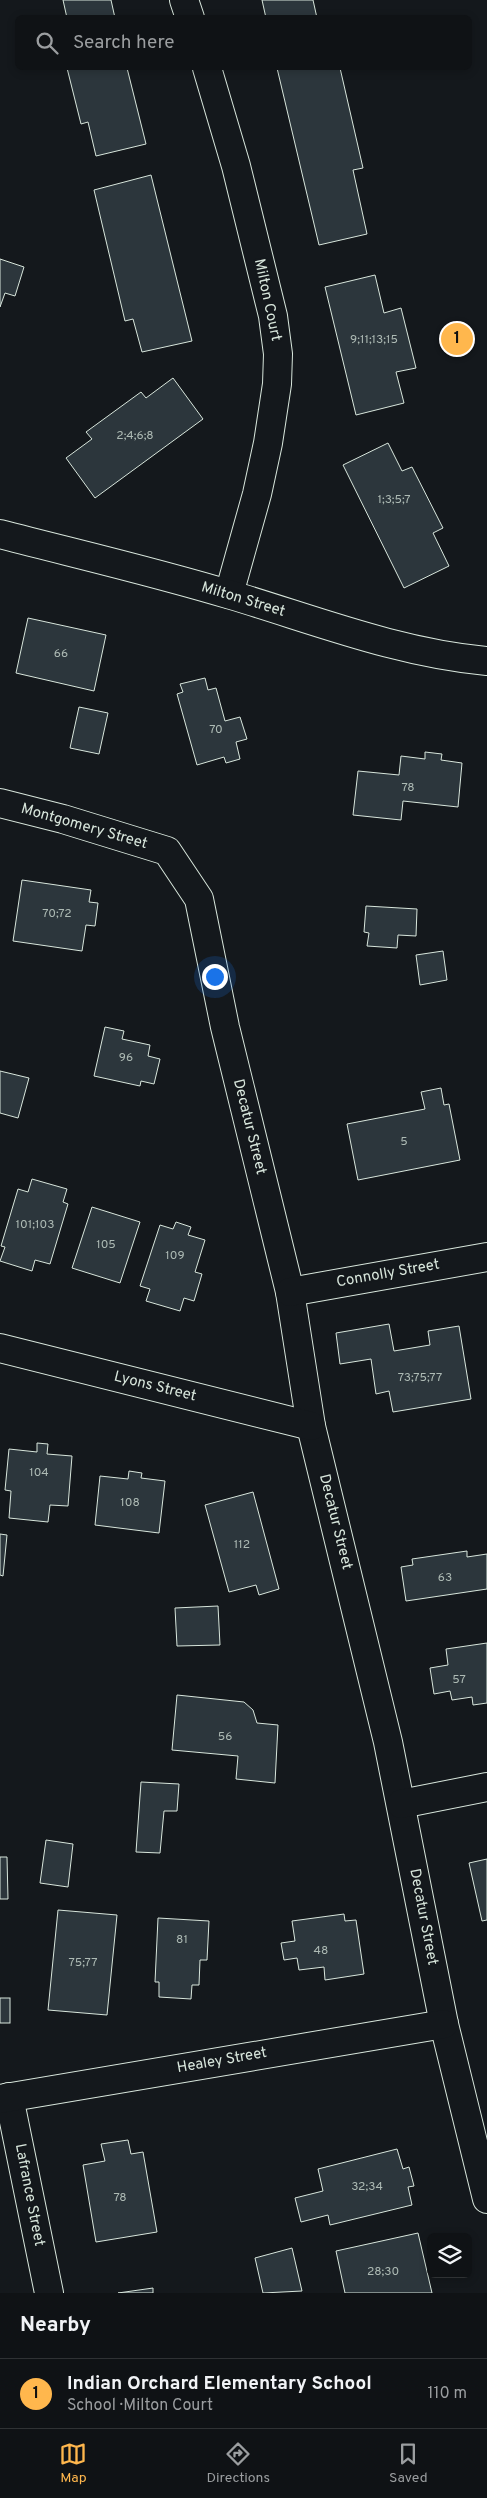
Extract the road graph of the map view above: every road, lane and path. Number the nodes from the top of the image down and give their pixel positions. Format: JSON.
{"nodes":[{"id":1,"x":184,"y":0,"type":"edge"},
{"id":2,"x":189,"y":15,"type":"edge"},
{"id":3,"x":208,"y":70,"type":"edge"},
{"id":4,"x":0,"y":534,"type":"edge"},
{"id":5,"x":229,"y":594,"type":"junction"},
{"id":6,"x":487,"y":661,"type":"edge"},
{"id":7,"x":0,"y":803,"type":"edge"},
{"id":8,"x":168,"y":853,"type":"joint"},
{"id":9,"x":487,"y":1257,"type":"edge"},
{"id":10,"x":290,"y":1292,"type":"junction"},
{"id":11,"x":0,"y":1348,"type":"edge"},
{"id":12,"x":311,"y":1426,"type":"junction"},
{"id":13,"x":487,"y":1787,"type":"edge"},
{"id":14,"x":402,"y":1804,"type":"junction"},
{"id":15,"x":444,"y":2024,"type":"junction"},
{"id":16,"x":5,"y":2098,"type":"edge"},
{"id":17,"x":487,"y":2199,"type":"edge"},
{"id":18,"x":49,"y":2293,"type":"edge"}],
"edges":[{"from":1,"to":2,"type":"street"},
{"from":3,"to":5,"type":"street","name":"Milton Court"},
{"from":4,"to":5,"type":"street","name":"Milton Street"},
{"from":5,"to":6,"type":"street","name":"Milton Street"},
{"from":7,"to":8,"type":"street","name":"Montgomery Street"},
{"from":8,"to":10,"type":"street","name":"Decatur Street"},
{"from":9,"to":10,"type":"street","name":"Connolly Street"},
{"from":10,"to":12,"type":"street","name":"Decatur Street"},
{"from":11,"to":12,"type":"street","name":"Lyons Street"},
{"from":12,"to":14,"type":"street","name":"Decatur Street"},
{"from":13,"to":14,"type":"street"},
{"from":14,"to":15,"type":"street","name":"Decatur Street"},
{"from":15,"to":16,"type":"street","name":"Healey Street"},
{"from":15,"to":17,"type":"street","name":"Decatur Street"},
{"from":16,"to":18,"type":"street","name":"Lafrance Street"}]}
